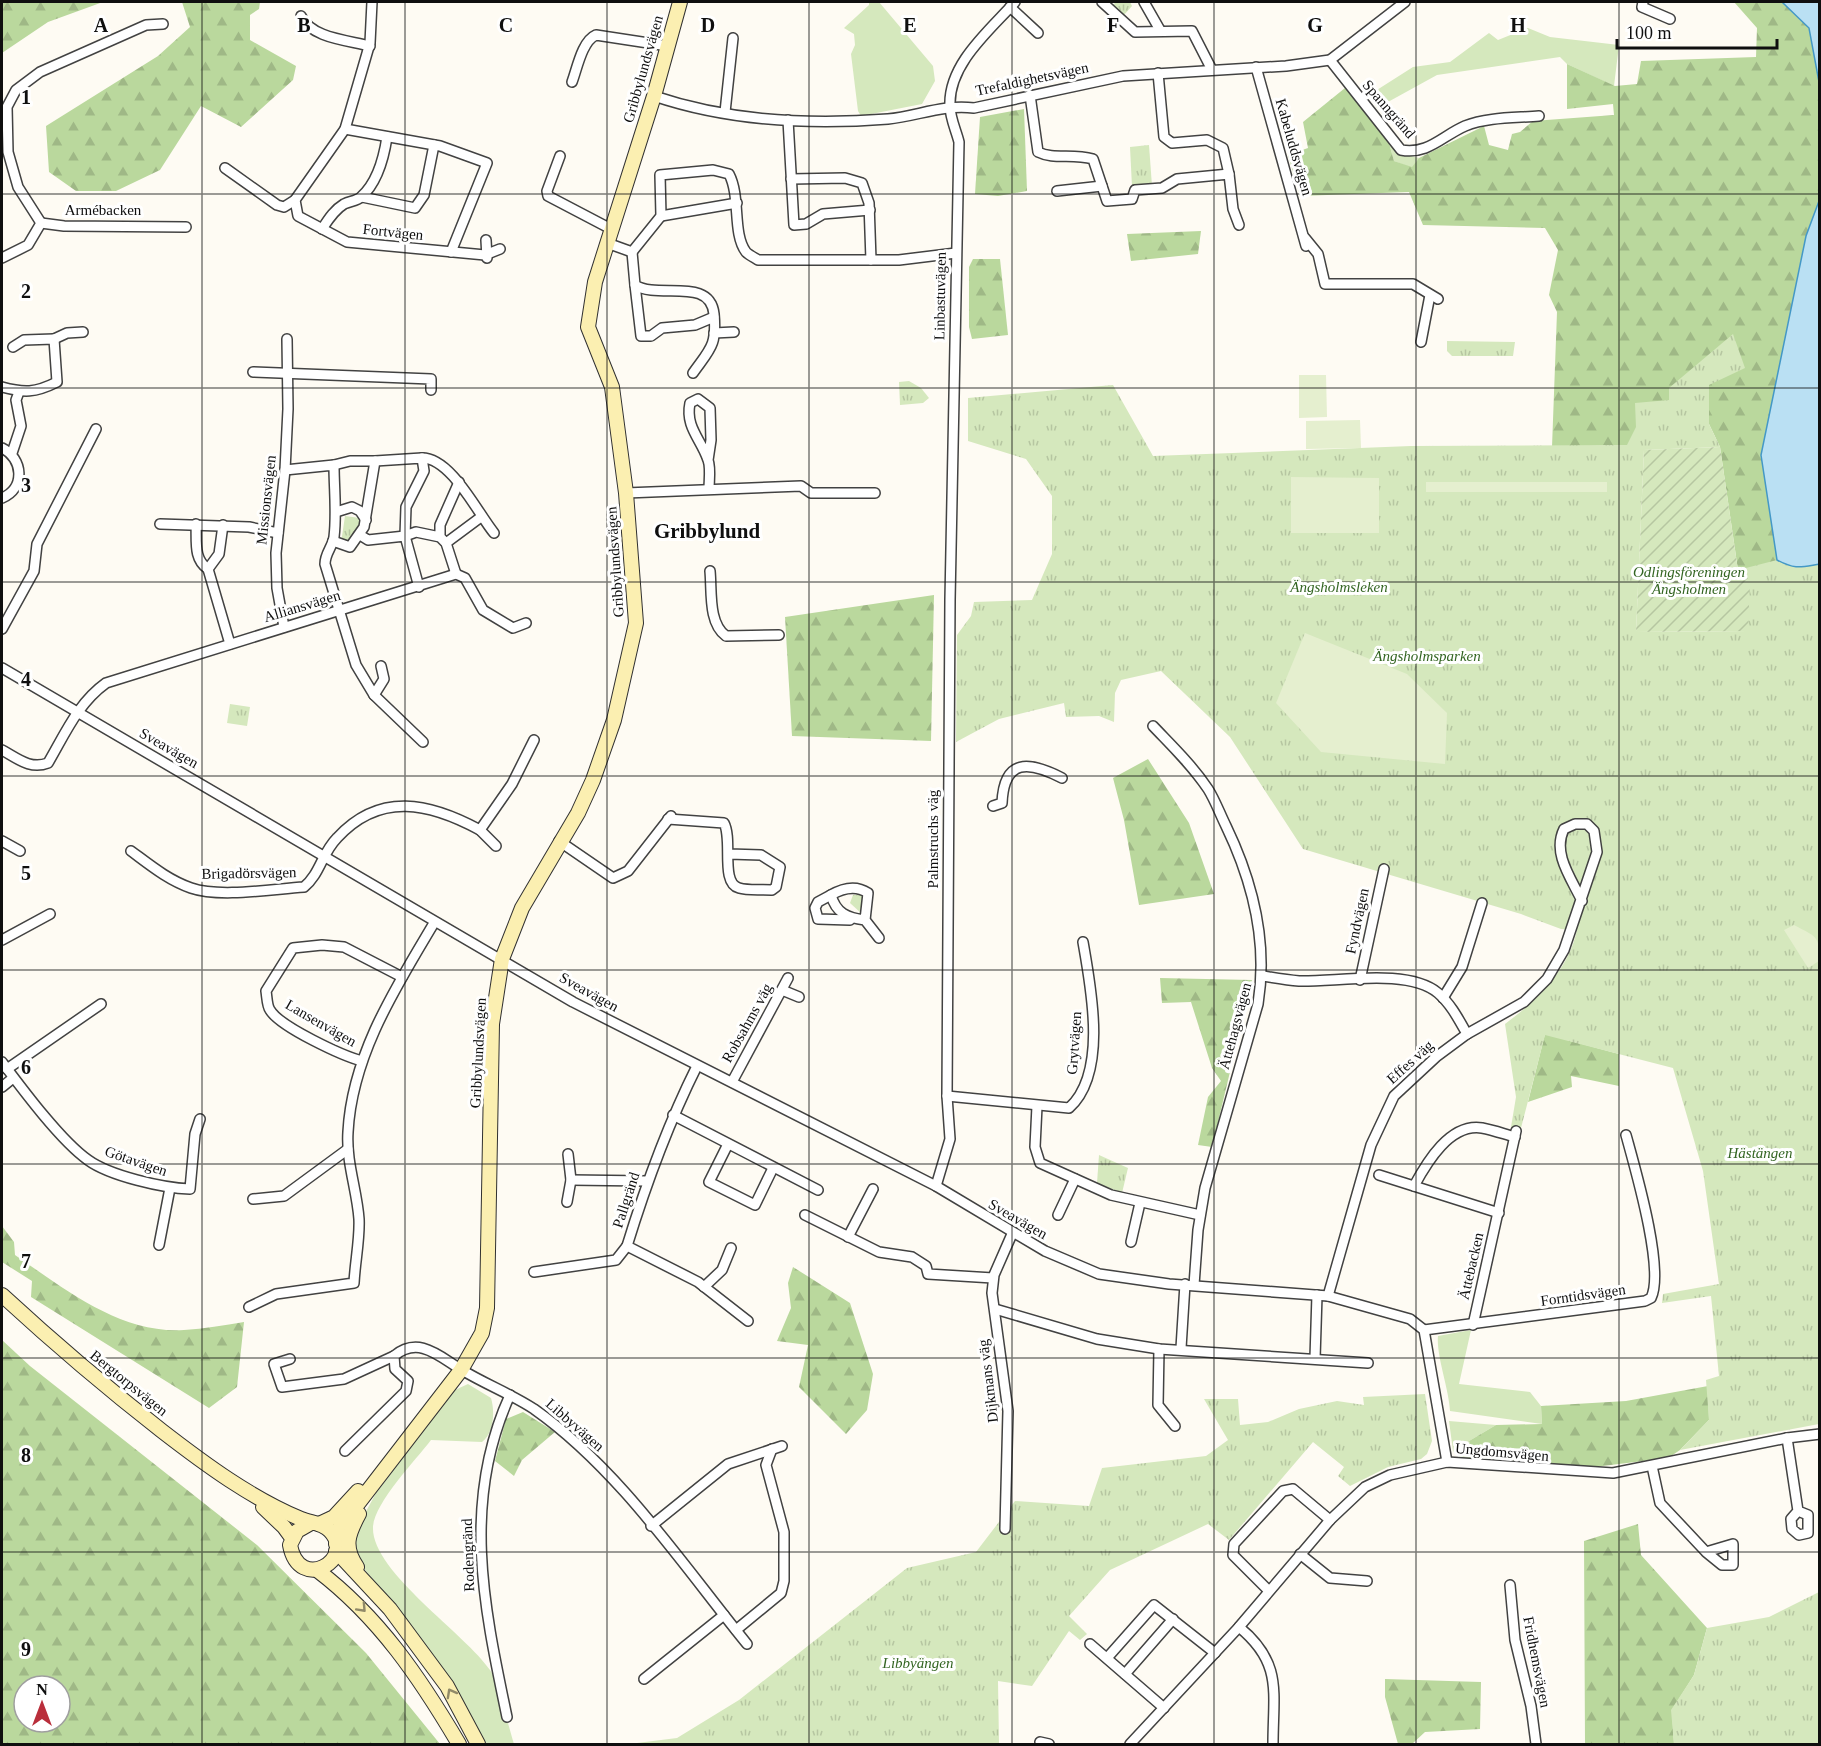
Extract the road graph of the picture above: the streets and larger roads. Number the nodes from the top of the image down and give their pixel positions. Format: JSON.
{"nodes":[{"id":1,"x":372,"y":2,"type":"edge"},
{"id":2,"x":680,"y":2,"type":"edge"},
{"id":3,"x":1102,"y":2,"type":"edge"},
{"id":4,"x":1144,"y":2,"type":"edge"},
{"id":5,"x":1405,"y":2,"type":"edge"},
{"id":6,"x":1642,"y":2,"type":"edge"},
{"id":7,"x":1012,"y":4,"type":"edge"},
{"id":8,"x":301,"y":16,"type":"dead end"},
{"id":9,"x":1670,"y":19,"type":"dead end"},
{"id":10,"x":163,"y":24,"type":"dead end"},
{"id":11,"x":1160,"y":30,"type":"junction"},
{"id":12,"x":1038,"y":33,"type":"dead end"},
{"id":13,"x":733,"y":38,"type":"dead end"},
{"id":14,"x":370,"y":46,"type":"junction"},
{"id":15,"x":668,"y":46,"type":"junction"},
{"id":16,"x":1330,"y":60,"type":"junction"},
{"id":17,"x":1256,"y":67,"type":"junction"},
{"id":18,"x":1212,"y":70,"type":"junction"},
{"id":19,"x":1158,"y":73,"type":"junction"},
{"id":20,"x":572,"y":82,"type":"dead end"},
{"id":21,"x":1030,"y":95,"type":"junction"},
{"id":22,"x":654,"y":96,"type":"junction"},
{"id":23,"x":950,"y":106,"type":"junction"},
{"id":24,"x":725,"y":112,"type":"junction"},
{"id":25,"x":1539,"y":116,"type":"dead end"},
{"id":26,"x":788,"y":120,"type":"junction"},
{"id":27,"x":345,"y":129,"type":"junction"},
{"id":28,"x":387,"y":137,"type":"junction"},
{"id":29,"x":434,"y":145,"type":"junction"},
{"id":30,"x":560,"y":156,"type":"dead end"},
{"id":31,"x":225,"y":168,"type":"dead end"},
{"id":32,"x":1229,"y":174,"type":"junction"},
{"id":33,"x":791,"y":179,"type":"junction"},
{"id":34,"x":1102,"y":186,"type":"junction"},
{"id":35,"x":1057,"y":191,"type":"dead end"},
{"id":36,"x":362,"y":197,"type":"junction"},
{"id":37,"x":295,"y":200,"type":"junction"},
{"id":38,"x":737,"y":203,"type":"junction"},
{"id":39,"x":870,"y":210,"type":"junction"},
{"id":40,"x":661,"y":216,"type":"junction"},
{"id":41,"x":40,"y":223,"type":"junction"},
{"id":42,"x":1239,"y":225,"type":"dead end"},
{"id":43,"x":186,"y":227,"type":"dead end"},
{"id":44,"x":322,"y":229,"type":"junction"},
{"id":45,"x":609,"y":236,"type":"junction"},
{"id":46,"x":486,"y":240,"type":"dead end"},
{"id":47,"x":500,"y":249,"type":"dead end"},
{"id":48,"x":451,"y":252,"type":"junction"},
{"id":49,"x":632,"y":252,"type":"junction"},
{"id":50,"x":956,"y":253,"type":"junction"},
{"id":51,"x":487,"y":257,"type":"junction"},
{"id":52,"x":2,"y":258,"type":"edge"},
{"id":53,"x":871,"y":260,"type":"junction"},
{"id":54,"x":636,"y":285,"type":"junction"},
{"id":55,"x":714,"y":317,"type":"junction"},
{"id":56,"x":83,"y":332,"type":"dead end"},
{"id":57,"x":714,"y":333,"type":"junction"},
{"id":58,"x":734,"y":333,"type":"dead end"},
{"id":59,"x":54,"y":339,"type":"junction"},
{"id":60,"x":287,"y":339,"type":"dead end"},
{"id":61,"x":1421,"y":342,"type":"dead end"},
{"id":62,"x":13,"y":347,"type":"dead end"},
{"id":63,"x":253,"y":372,"type":"dead end"},
{"id":64,"x":693,"y":373,"type":"dead end"},
{"id":65,"x":287,"y":375,"type":"junction"},
{"id":66,"x":2,"y":387,"type":"edge"},
{"id":67,"x":431,"y":390,"type":"dead end"},
{"id":68,"x":19,"y":392,"type":"junction"},
{"id":69,"x":96,"y":429,"type":"dead end"},
{"id":70,"x":2,"y":448,"type":"edge"},
{"id":71,"x":12,"y":453,"type":"junction"},
{"id":72,"x":422,"y":458,"type":"junction"},
{"id":73,"x":708,"y":460,"type":"junction"},
{"id":74,"x":375,"y":461,"type":"junction"},
{"id":75,"x":334,"y":465,"type":"junction"},
{"id":76,"x":285,"y":470,"type":"junction"},
{"id":77,"x":459,"y":482,"type":"junction"},
{"id":78,"x":710,"y":489,"type":"junction"},
{"id":79,"x":953,"y":489,"type":"joint"},
{"id":80,"x":626,"y":493,"type":"junction"},
{"id":81,"x":875,"y":493,"type":"dead end"},
{"id":82,"x":2,"y":498,"type":"edge"},
{"id":83,"x":336,"y":512,"type":"junction"},
{"id":84,"x":481,"y":517,"type":"junction"},
{"id":85,"x":366,"y":520,"type":"junction"},
{"id":86,"x":160,"y":524,"type":"dead end"},
{"id":87,"x":196,"y":524,"type":"junction"},
{"id":88,"x":223,"y":525,"type":"junction"},
{"id":89,"x":278,"y":533,"type":"junction"},
{"id":90,"x":494,"y":533,"type":"dead end"},
{"id":91,"x":360,"y":535,"type":"junction"},
{"id":92,"x":405,"y":536,"type":"junction"},
{"id":93,"x":443,"y":540,"type":"junction"},
{"id":94,"x":333,"y":541,"type":"junction"},
{"id":95,"x":208,"y":569,"type":"junction"},
{"id":96,"x":710,"y":571,"type":"dead end"},
{"id":97,"x":456,"y":574,"type":"junction"},
{"id":98,"x":418,"y":587,"type":"junction"},
{"id":99,"x":339,"y":610,"type":"junction"},
{"id":100,"x":526,"y":623,"type":"dead end"},
{"id":101,"x":284,"y":627,"type":"junction"},
{"id":102,"x":2,"y":629,"type":"edge"},
{"id":103,"x":779,"y":635,"type":"dead end"},
{"id":104,"x":230,"y":644,"type":"junction"},
{"id":105,"x":381,"y":666,"type":"dead end"},
{"id":106,"x":2,"y":668,"type":"edge"},
{"id":107,"x":374,"y":695,"type":"junction"},
{"id":108,"x":77,"y":712,"type":"junction"},
{"id":109,"x":1153,"y":726,"type":"dead end"},
{"id":110,"x":534,"y":740,"type":"dead end"},
{"id":111,"x":423,"y":742,"type":"dead end"},
{"id":112,"x":2,"y":750,"type":"edge"},
{"id":113,"x":1062,"y":778,"type":"dead end"},
{"id":114,"x":993,"y":806,"type":"dead end"},
{"id":115,"x":480,"y":830,"type":"junction"},
{"id":116,"x":2,"y":840,"type":"edge"},
{"id":117,"x":560,"y":841,"type":"junction"},
{"id":118,"x":496,"y":846,"type":"dead end"},
{"id":119,"x":131,"y":850,"type":"dead end"},
{"id":120,"x":20,"y":851,"type":"dead end"},
{"id":121,"x":729,"y":854,"type":"junction"},
{"id":122,"x":323,"y":856,"type":"junction"},
{"id":123,"x":1384,"y":869,"type":"dead end"},
{"id":124,"x":831,"y":896,"type":"junction"},
{"id":125,"x":1582,"y":901,"type":"junction"},
{"id":126,"x":1482,"y":903,"type":"dead end"},
{"id":127,"x":50,"y":914,"type":"dead end"},
{"id":128,"x":852,"y":918,"type":"junction"},
{"id":129,"x":865,"y":920,"type":"junction"},
{"id":130,"x":434,"y":922,"type":"junction"},
{"id":131,"x":879,"y":938,"type":"dead end"},
{"id":132,"x":2,"y":940,"type":"edge"},
{"id":133,"x":1083,"y":942,"type":"dead end"},
{"id":134,"x":502,"y":959,"type":"junction"},
{"id":135,"x":1263,"y":976,"type":"junction"},
{"id":136,"x":402,"y":977,"type":"junction"},
{"id":137,"x":788,"y":978,"type":"dead end"},
{"id":138,"x":1360,"y":980,"type":"junction"},
{"id":139,"x":782,"y":990,"type":"junction"},
{"id":140,"x":799,"y":997,"type":"dead end"},
{"id":141,"x":1443,"y":998,"type":"junction"},
{"id":142,"x":101,"y":1004,"type":"dead end"},
{"id":143,"x":1467,"y":1034,"type":"junction"},
{"id":144,"x":362,"y":1061,"type":"junction"},
{"id":145,"x":4,"y":1066,"type":"edge"},
{"id":146,"x":697,"y":1066,"type":"junction"},
{"id":147,"x":13,"y":1078,"type":"junction"},
{"id":148,"x":732,"y":1082,"type":"junction"},
{"id":149,"x":2,"y":1087,"type":"edge"},
{"id":150,"x":947,"y":1096,"type":"junction"},
{"id":151,"x":1037,"y":1106,"type":"junction"},
{"id":152,"x":673,"y":1115,"type":"junction"},
{"id":153,"x":200,"y":1119,"type":"dead end"},
{"id":154,"x":1626,"y":1135,"type":"dead end"},
{"id":155,"x":728,"y":1144,"type":"junction"},
{"id":156,"x":348,"y":1149,"type":"junction"},
{"id":157,"x":568,"y":1154,"type":"dead end"},
{"id":158,"x":773,"y":1168,"type":"junction"},
{"id":159,"x":1380,"y":1175,"type":"dead end"},
{"id":160,"x":1075,"y":1179,"type":"junction"},
{"id":161,"x":570,"y":1180,"type":"junction"},
{"id":162,"x":647,"y":1181,"type":"junction"},
{"id":163,"x":936,"y":1186,"type":"junction"},
{"id":164,"x":1414,"y":1186,"type":"junction"},
{"id":165,"x":170,"y":1188,"type":"junction"},
{"id":166,"x":873,"y":1189,"type":"dead end"},
{"id":167,"x":819,"y":1190,"type":"dead end"},
{"id":168,"x":253,"y":1199,"type":"dead end"},
{"id":169,"x":567,"y":1202,"type":"dead end"},
{"id":170,"x":1140,"y":1203,"type":"junction"},
{"id":171,"x":1499,"y":1213,"type":"junction"},
{"id":172,"x":805,"y":1215,"type":"dead end"},
{"id":173,"x":1058,"y":1215,"type":"dead end"},
{"id":174,"x":1200,"y":1215,"type":"junction"},
{"id":175,"x":1012,"y":1234,"type":"junction"},
{"id":176,"x":848,"y":1237,"type":"junction"},
{"id":177,"x":1131,"y":1242,"type":"dead end"},
{"id":178,"x":159,"y":1245,"type":"dead end"},
{"id":179,"x":627,"y":1246,"type":"junction"},
{"id":180,"x":731,"y":1248,"type":"dead end"},
{"id":181,"x":534,"y":1272,"type":"dead end"},
{"id":182,"x":993,"y":1278,"type":"junction"},
{"id":183,"x":1190,"y":1284,"type":"junction"},
{"id":184,"x":705,"y":1287,"type":"junction"},
{"id":185,"x":2,"y":1295,"type":"edge"},
{"id":186,"x":1317,"y":1295,"type":"junction"},
{"id":187,"x":1328,"y":1296,"type":"junction"},
{"id":188,"x":249,"y":1307,"type":"dead end"},
{"id":189,"x":995,"y":1309,"type":"junction"},
{"id":190,"x":748,"y":1321,"type":"dead end"},
{"id":191,"x":1473,"y":1325,"type":"junction"},
{"id":192,"x":1424,"y":1330,"type":"junction"},
{"id":193,"x":1181,"y":1348,"type":"junction"},
{"id":194,"x":1159,"y":1349,"type":"junction"},
{"id":195,"x":394,"y":1356,"type":"junction"},
{"id":196,"x":1315,"y":1358,"type":"junction"},
{"id":197,"x":290,"y":1359,"type":"dead end"},
{"id":198,"x":1368,"y":1363,"type":"dead end"},
{"id":199,"x":461,"y":1370,"type":"junction"},
{"id":200,"x":510,"y":1395,"type":"junction"},
{"id":201,"x":1175,"y":1426,"type":"dead end"},
{"id":202,"x":1820,"y":1434,"type":"edge"},
{"id":203,"x":1787,"y":1438,"type":"junction"},
{"id":204,"x":782,"y":1446,"type":"dead end"},
{"id":205,"x":772,"y":1449,"type":"junction"},
{"id":206,"x":345,"y":1451,"type":"dead end"},
{"id":207,"x":1447,"y":1462,"type":"junction"},
{"id":208,"x":1652,"y":1466,"type":"junction"},
{"id":209,"x":385,"y":1468,"type":"junction"},
{"id":210,"x":243,"y":1489,"type":"junction"},
{"id":211,"x":1798,"y":1511,"type":"dead end"},
{"id":212,"x":1330,"y":1520,"type":"junction"},
{"id":213,"x":315,"y":1523,"type":"junction"},
{"id":214,"x":651,"y":1526,"type":"junction"},
{"id":215,"x":1005,"y":1529,"type":"dead end"},
{"id":216,"x":292,"y":1538,"type":"junction"},
{"id":217,"x":336,"y":1548,"type":"junction"},
{"id":218,"x":1706,"y":1552,"type":"dead end"},
{"id":219,"x":1300,"y":1554,"type":"junction"},
{"id":220,"x":317,"y":1570,"type":"junction"},
{"id":221,"x":1368,"y":1581,"type":"dead end"},
{"id":222,"x":1510,"y":1585,"type":"dead end"},
{"id":223,"x":1268,"y":1590,"type":"junction"},
{"id":224,"x":390,"y":1609,"type":"junction"},
{"id":225,"x":724,"y":1615,"type":"junction"},
{"id":226,"x":1173,"y":1619,"type":"junction"},
{"id":227,"x":1239,"y":1627,"type":"junction"},
{"id":228,"x":736,"y":1630,"type":"junction"},
{"id":229,"x":747,"y":1644,"type":"dead end"},
{"id":230,"x":1090,"y":1644,"type":"dead end"},
{"id":231,"x":1215,"y":1653,"type":"junction"},
{"id":232,"x":1107,"y":1658,"type":"junction"},
{"id":233,"x":1125,"y":1674,"type":"junction"},
{"id":234,"x":644,"y":1679,"type":"dead end"},
{"id":235,"x":1164,"y":1708,"type":"junction"},
{"id":236,"x":507,"y":1717,"type":"dead end"},
{"id":237,"x":459,"y":1744,"type":"edge"},
{"id":238,"x":478,"y":1744,"type":"edge"},
{"id":239,"x":1130,"y":1744,"type":"edge"},
{"id":240,"x":1273,"y":1744,"type":"edge"},
{"id":241,"x":1536,"y":1744,"type":"edge"}],
"edges":[{"from":1,"to":14,"type":"street"},
{"from":2,"to":15,"type":"street","name":"Gribbylundsvägen"},
{"from":3,"to":11,"type":"street"},
{"from":4,"to":11,"type":"street"},
{"from":5,"to":16,"type":"street"},
{"from":6,"to":9,"type":"street"},
{"from":7,"to":12,"type":"street"},
{"from":7,"to":23,"type":"street"},
{"from":8,"to":14,"type":"street"},
{"from":10,"to":41,"type":"street"},
{"from":11,"to":18,"type":"street"},
{"from":13,"to":24,"type":"street"},
{"from":14,"to":27,"type":"street"},
{"from":15,"to":20,"type":"street"},
{"from":15,"to":22,"type":"street","name":"Gribbylundsvägen"},
{"from":16,"to":17,"type":"street","name":"Trefaldighetsvägen"},
{"from":16,"to":25,"type":"street","name":"Spanngränd"},
{"from":17,"to":18,"type":"street","name":"Trefaldighetsvägen"},
{"from":17,"to":61,"type":"street","name":"Kabeluddsvägen"},
{"from":18,"to":19,"type":"street","name":"Trefaldighetsvägen"},
{"from":19,"to":21,"type":"street","name":"Trefaldighetsvägen"},
{"from":19,"to":32,"type":"street"},
{"from":21,"to":23,"type":"street","name":"Trefaldighetsvägen"},
{"from":21,"to":34,"type":"street"},
{"from":22,"to":24,"type":"street","name":"Trefaldighetsvägen"},
{"from":22,"to":45,"type":"street","name":"Gribbylundsvägen"},
{"from":23,"to":26,"type":"street","name":"Trefaldighetsvägen"},
{"from":23,"to":50,"type":"street","name":"Linbastuvägen"},
{"from":24,"to":26,"type":"street","name":"Trefaldighetsvägen"},
{"from":26,"to":33,"type":"street"},
{"from":27,"to":28,"type":"street"},
{"from":27,"to":37,"type":"street"},
{"from":28,"to":29,"type":"street"},
{"from":28,"to":36,"type":"street"},
{"from":29,"to":36,"type":"street"},
{"from":29,"to":48,"type":"street"},
{"from":30,"to":45,"type":"street"},
{"from":31,"to":37,"type":"street"},
{"from":32,"to":34,"type":"street"},
{"from":32,"to":42,"type":"street"},
{"from":33,"to":39,"type":"street"},
{"from":33,"to":39,"type":"street"},
{"from":34,"to":35,"type":"street"},
{"from":36,"to":44,"type":"street"},
{"from":37,"to":44,"type":"street","name":"Fortvägen"},
{"from":38,"to":40,"type":"street"},
{"from":38,"to":40,"type":"street"},
{"from":38,"to":53,"type":"street"},
{"from":39,"to":53,"type":"street"},
{"from":40,"to":49,"type":"street"},
{"from":41,"to":43,"type":"street","name":"Armébacken"},
{"from":41,"to":52,"type":"street"},
{"from":44,"to":48,"type":"street","name":"Fortvägen"},
{"from":45,"to":49,"type":"street"},
{"from":45,"to":80,"type":"street","name":"Gribbylundsvägen"},
{"from":46,"to":51,"type":"street"},
{"from":47,"to":51,"type":"street"},
{"from":48,"to":51,"type":"street","name":"Fortvägen"},
{"from":49,"to":54,"type":"street"},
{"from":50,"to":53,"type":"street"},
{"from":50,"to":79,"type":"street","name":"Linbastuvägen"},
{"from":54,"to":55,"type":"street"},
{"from":54,"to":55,"type":"street"},
{"from":55,"to":57,"type":"street"},
{"from":56,"to":59,"type":"street"},
{"from":57,"to":58,"type":"street"},
{"from":57,"to":64,"type":"street"},
{"from":59,"to":62,"type":"street"},
{"from":59,"to":68,"type":"street"},
{"from":60,"to":65,"type":"street","name":"Missionsvägen"},
{"from":63,"to":65,"type":"street"},
{"from":65,"to":67,"type":"street"},
{"from":65,"to":76,"type":"street","name":"Missionsvägen"},
{"from":66,"to":68,"type":"street"},
{"from":68,"to":71,"type":"street"},
{"from":69,"to":102,"type":"street"},
{"from":70,"to":71,"type":"street"},
{"from":71,"to":82,"type":"street"},
{"from":72,"to":74,"type":"street"},
{"from":72,"to":77,"type":"street"},
{"from":72,"to":92,"type":"street"},
{"from":73,"to":73,"type":"street"},
{"from":73,"to":78,"type":"street"},
{"from":74,"to":75,"type":"street"},
{"from":74,"to":85,"type":"street"},
{"from":75,"to":76,"type":"street"},
{"from":75,"to":83,"type":"street"},
{"from":76,"to":89,"type":"street","name":"Missionsvägen"},
{"from":77,"to":84,"type":"street"},
{"from":77,"to":93,"type":"street"},
{"from":78,"to":80,"type":"street","name":"Gribbylundsvägen"},
{"from":78,"to":81,"type":"street","name":"Gribbylundsvägen"},
{"from":79,"to":150,"type":"street","name":"Palmstruchs väg"},
{"from":80,"to":117,"type":"street","name":"Gribbylundsvägen"},
{"from":83,"to":85,"type":"street"},
{"from":83,"to":94,"type":"street"},
{"from":84,"to":90,"type":"street"},
{"from":84,"to":93,"type":"street"},
{"from":85,"to":91,"type":"street"},
{"from":86,"to":87,"type":"street"},
{"from":87,"to":88,"type":"street"},
{"from":87,"to":95,"type":"street"},
{"from":88,"to":89,"type":"street"},
{"from":88,"to":95,"type":"street"},
{"from":89,"to":101,"type":"street","name":"Missionsvägen"},
{"from":91,"to":92,"type":"street"},
{"from":91,"to":94,"type":"street"},
{"from":92,"to":93,"type":"street"},
{"from":92,"to":98,"type":"street"},
{"from":93,"to":97,"type":"street"},
{"from":94,"to":99,"type":"street"},
{"from":95,"to":104,"type":"street"},
{"from":96,"to":103,"type":"street"},
{"from":97,"to":98,"type":"street","name":"Alliansvägen"},
{"from":97,"to":100,"type":"street"},
{"from":98,"to":99,"type":"street","name":"Alliansvägen"},
{"from":99,"to":101,"type":"street","name":"Alliansvägen"},
{"from":99,"to":107,"type":"street"},
{"from":101,"to":104,"type":"street","name":"Alliansvägen"},
{"from":104,"to":108,"type":"street","name":"Alliansvägen"},
{"from":105,"to":107,"type":"street"},
{"from":106,"to":108,"type":"street","name":"Sveavägen"},
{"from":107,"to":111,"type":"street"},
{"from":108,"to":112,"type":"street","name":"Alliansvägen"},
{"from":108,"to":122,"type":"street","name":"Sveavägen"},
{"from":109,"to":135,"type":"street","name":"Ättehagsvägen"},
{"from":110,"to":115,"type":"street"},
{"from":113,"to":114,"type":"street"},
{"from":115,"to":118,"type":"street"},
{"from":115,"to":122,"type":"street"},
{"from":116,"to":120,"type":"street"},
{"from":117,"to":121,"type":"street"},
{"from":117,"to":134,"type":"street","name":"Gribbylundsvägen"},
{"from":119,"to":122,"type":"street","name":"Brigadörsvägen"},
{"from":121,"to":121,"type":"street"},
{"from":122,"to":130,"type":"street","name":"Sveavägen"},
{"from":123,"to":138,"type":"street","name":"Fyndvägen"},
{"from":124,"to":128,"type":"street"},
{"from":124,"to":128,"type":"street"},
{"from":124,"to":129,"type":"street"},
{"from":125,"to":125,"type":"street","name":"Effes väg"},
{"from":125,"to":143,"type":"street","name":"Effes väg"},
{"from":126,"to":141,"type":"street"},
{"from":127,"to":132,"type":"street"},
{"from":128,"to":129,"type":"street"},
{"from":129,"to":131,"type":"street"},
{"from":130,"to":134,"type":"street","name":"Sveavägen"},
{"from":130,"to":136,"type":"street","name":"Lansenvägen"},
{"from":133,"to":151,"type":"street","name":"Grytvägen"},
{"from":134,"to":146,"type":"street","name":"Sveavägen"},
{"from":134,"to":199,"type":"street","name":"Gribbylundsvägen"},
{"from":135,"to":138,"type":"street"},
{"from":135,"to":174,"type":"street","name":"Ättehagsvägen"},
{"from":136,"to":144,"type":"street","name":"Lansenvägen"},
{"from":136,"to":144,"type":"street","name":"Lansenvägen"},
{"from":137,"to":139,"type":"street","name":"Robsahms väg"},
{"from":138,"to":141,"type":"street"},
{"from":139,"to":140,"type":"street"},
{"from":139,"to":148,"type":"street","name":"Robsahms väg"},
{"from":141,"to":143,"type":"street"},
{"from":142,"to":145,"type":"street","name":"Götavägen"},
{"from":143,"to":187,"type":"street","name":"Effes väg"},
{"from":144,"to":156,"type":"street","name":"Lansenvägen"},
{"from":145,"to":147,"type":"street","name":"Götavägen"},
{"from":146,"to":148,"type":"street","name":"Sveavägen"},
{"from":146,"to":152,"type":"street","name":"Pallgränd"},
{"from":147,"to":149,"type":"street"},
{"from":147,"to":165,"type":"street","name":"Götavägen"},
{"from":148,"to":163,"type":"street","name":"Sveavägen"},
{"from":150,"to":151,"type":"street","name":"Grytvägen"},
{"from":150,"to":163,"type":"street","name":"Palmstruchs väg"},
{"from":151,"to":160,"type":"street"},
{"from":152,"to":155,"type":"street"},
{"from":152,"to":162,"type":"street","name":"Pallgränd"},
{"from":153,"to":165,"type":"street","name":"Götavägen"},
{"from":154,"to":191,"type":"street","name":"Forntidsvägen"},
{"from":155,"to":158,"type":"street"},
{"from":155,"to":158,"type":"street"},
{"from":156,"to":168,"type":"street"},
{"from":156,"to":188,"type":"street","name":"Lansenvägen"},
{"from":157,"to":161,"type":"street"},
{"from":158,"to":167,"type":"street"},
{"from":159,"to":164,"type":"street"},
{"from":160,"to":170,"type":"street"},
{"from":160,"to":173,"type":"street"},
{"from":161,"to":162,"type":"street"},
{"from":161,"to":169,"type":"street"},
{"from":162,"to":179,"type":"street","name":"Pallgränd"},
{"from":163,"to":175,"type":"street","name":"Sveavägen"},
{"from":164,"to":171,"type":"street"},
{"from":164,"to":171,"type":"street","name":"Ättebacken"},
{"from":165,"to":178,"type":"street"},
{"from":166,"to":176,"type":"street"},
{"from":170,"to":174,"type":"street"},
{"from":170,"to":177,"type":"street"},
{"from":171,"to":191,"type":"street","name":"Ättebacken"},
{"from":172,"to":176,"type":"street"},
{"from":174,"to":183,"type":"street","name":"Ättehagsvägen"},
{"from":175,"to":182,"type":"street","name":"Dijkmans väg"},
{"from":175,"to":183,"type":"street","name":"Sveavägen"},
{"from":176,"to":182,"type":"street"},
{"from":179,"to":181,"type":"street"},
{"from":179,"to":184,"type":"street","name":"Pallgränd"},
{"from":180,"to":184,"type":"street"},
{"from":182,"to":189,"type":"street","name":"Dijkmans väg"},
{"from":183,"to":186,"type":"street","name":"Sveavägen"},
{"from":183,"to":193,"type":"street"},
{"from":184,"to":190,"type":"street","name":"Pallgränd"},
{"from":185,"to":210,"type":"street","name":"Bergtorpsvägen"},
{"from":186,"to":187,"type":"street","name":"Sveavägen"},
{"from":186,"to":196,"type":"street"},
{"from":187,"to":192,"type":"street","name":"Sveavägen"},
{"from":189,"to":194,"type":"street"},
{"from":189,"to":215,"type":"street","name":"Dijkmans väg"},
{"from":191,"to":192,"type":"street","name":"Forntidsvägen"},
{"from":192,"to":207,"type":"street"},
{"from":193,"to":194,"type":"street"},
{"from":193,"to":196,"type":"street"},
{"from":194,"to":201,"type":"street"},
{"from":195,"to":197,"type":"street","name":"Libbyvägen"},
{"from":195,"to":199,"type":"street","name":"Libbyvägen"},
{"from":195,"to":206,"type":"street"},
{"from":196,"to":198,"type":"street"},
{"from":199,"to":200,"type":"street","name":"Libbyvägen"},
{"from":199,"to":209,"type":"street","name":"Gribbylundsvägen"},
{"from":200,"to":214,"type":"street","name":"Libbyvägen"},
{"from":200,"to":236,"type":"street","name":"Rodengränd"},
{"from":202,"to":203,"type":"street","name":"Ungdomsvägen"},
{"from":203,"to":208,"type":"street","name":"Ungdomsvägen"},
{"from":203,"to":211,"type":"street"},
{"from":204,"to":205,"type":"street"},
{"from":205,"to":214,"type":"street"},
{"from":205,"to":228,"type":"street"},
{"from":207,"to":208,"type":"street","name":"Ungdomsvägen"},
{"from":207,"to":212,"type":"street","name":"Ungdomsvägen"},
{"from":208,"to":218,"type":"street"},
{"from":209,"to":213,"type":"street","name":"Gribbylundsvägen"},
{"from":209,"to":217,"type":"street","name":"Gribbylundsvägen"},
{"from":209,"to":224,"type":"street"},
{"from":210,"to":213,"type":"street","name":"Bergtorpsvägen"},
{"from":210,"to":216,"type":"street","name":"Bergtorpsvägen"},
{"from":212,"to":219,"type":"street","name":"Ungdomsvägen"},
{"from":212,"to":223,"type":"street"},
{"from":213,"to":216,"type":"street"},
{"from":213,"to":217,"type":"street","name":"Bergtorpsvägen"},
{"from":214,"to":225,"type":"street","name":"Libbyvägen"},
{"from":216,"to":220,"type":"street","name":"Bergtorpsvägen"},
{"from":217,"to":220,"type":"street"},
{"from":217,"to":224,"type":"street","name":"Bergtorpsvägen"},
{"from":219,"to":221,"type":"street"},
{"from":219,"to":223,"type":"street","name":"Ungdomsvägen"},
{"from":220,"to":237,"type":"street","name":"Bergtorpsvägen","one_way":true},
{"from":222,"to":241,"type":"street","name":"Fridhemsvägen"},
{"from":223,"to":227,"type":"street","name":"Ungdomsvägen"},
{"from":238,"to":224,"type":"street","name":"Bergtorpsvägen","one_way":true},
{"from":225,"to":228,"type":"street","name":"Libbyvägen"},
{"from":225,"to":234,"type":"street"},
{"from":226,"to":231,"type":"street"},
{"from":226,"to":232,"type":"street"},
{"from":226,"to":233,"type":"street"},
{"from":227,"to":231,"type":"street","name":"Ungdomsvägen"},
{"from":227,"to":240,"type":"street"},
{"from":228,"to":229,"type":"street","name":"Libbyvägen"},
{"from":230,"to":232,"type":"street"},
{"from":231,"to":235,"type":"street","name":"Ungdomsvägen"},
{"from":232,"to":233,"type":"street"},
{"from":233,"to":235,"type":"street"},
{"from":235,"to":239,"type":"street","name":"Ungdomsvägen"}]}
